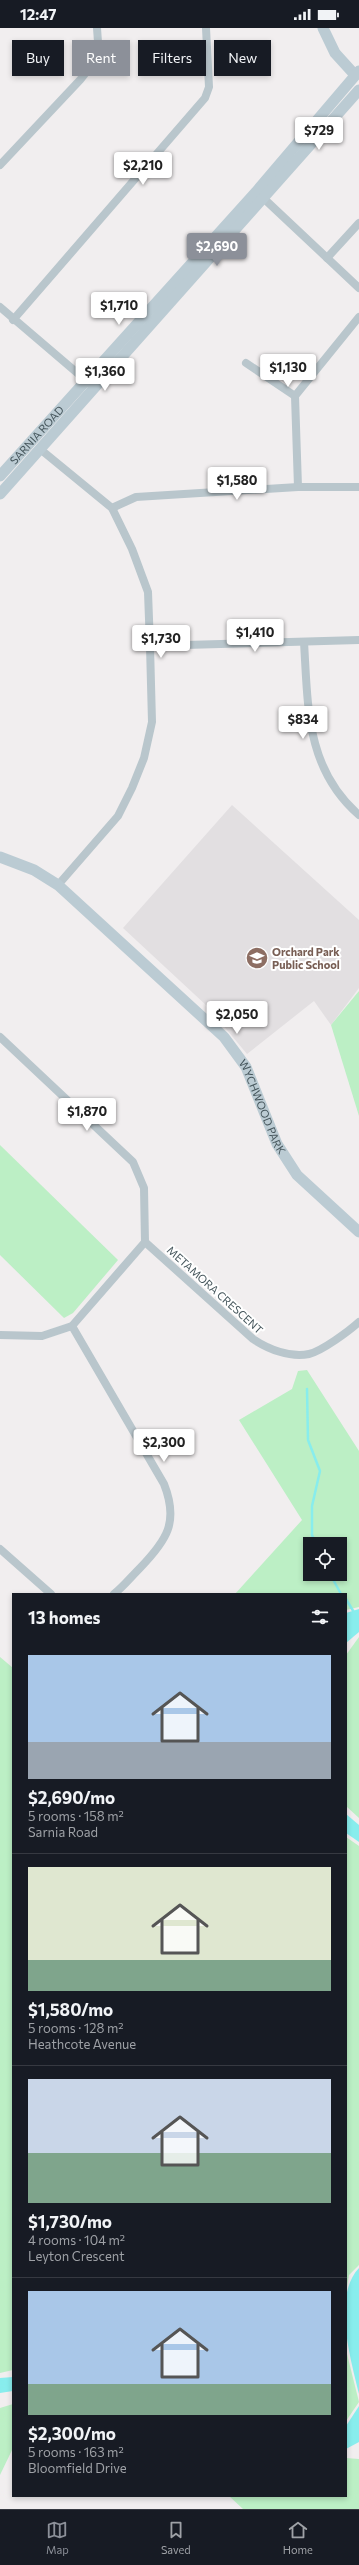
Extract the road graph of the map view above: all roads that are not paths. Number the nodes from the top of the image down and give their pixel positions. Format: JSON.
{"nodes":[{"id":1,"x":97,"y":28,"type":"edge"},
{"id":2,"x":206,"y":28,"type":"edge"},
{"id":3,"x":323,"y":28,"type":"edge"},
{"id":4,"x":357,"y":73,"type":"edge"},
{"id":5,"x":359,"y":90,"type":"edge"},
{"id":6,"x":0,"y":165,"type":"edge"},
{"id":7,"x":259,"y":194,"type":"junction"},
{"id":8,"x":359,"y":223,"type":"edge"},
{"id":9,"x":327,"y":258,"type":"junction"},
{"id":10,"x":359,"y":288,"type":"edge"},
{"id":11,"x":0,"y":307,"type":"edge"},
{"id":12,"x":359,"y":317,"type":"edge"},
{"id":13,"x":13,"y":320,"type":"junction"},
{"id":14,"x":246,"y":363,"type":"dead end"},
{"id":15,"x":89,"y":384,"type":"junction"},
{"id":16,"x":295,"y":396,"type":"junction"},
{"id":17,"x":40,"y":449,"type":"junction"},
{"id":18,"x":0,"y":476,"type":"edge"},
{"id":19,"x":359,"y":486,"type":"edge"},
{"id":20,"x":298,"y":487,"type":"junction"},
{"id":21,"x":0,"y":494,"type":"edge"},
{"id":22,"x":112,"y":508,"type":"junction"},
{"id":23,"x":359,"y":640,"type":"edge"},
{"id":24,"x":304,"y":642,"type":"junction"},
{"id":25,"x":150,"y":646,"type":"junction"},
{"id":26,"x":359,"y":815,"type":"edge"},
{"id":27,"x":0,"y":857,"type":"edge"},
{"id":28,"x":58,"y":885,"type":"junction"},
{"id":29,"x":0,"y":1037,"type":"edge"},
{"id":30,"x":359,"y":1232,"type":"edge"},
{"id":31,"x":145,"y":1242,"type":"junction"},
{"id":32,"x":359,"y":1322,"type":"edge"},
{"id":33,"x":72,"y":1326,"type":"junction"},
{"id":34,"x":0,"y":1335,"type":"edge"},
{"id":35,"x":0,"y":1549,"type":"edge"},
{"id":36,"x":50,"y":1593,"type":"edge"},
{"id":37,"x":115,"y":1593,"type":"edge"}],
"edges":[{"from":1,"to":6,"type":"street"},
{"from":2,"to":13,"type":"street"},
{"from":3,"to":4,"type":"main road"},
{"from":4,"to":7,"type":"main road","name":"SARNIA ROAD"},
{"from":5,"to":7,"type":"main road","name":"SARNIA ROAD"},
{"from":7,"to":9,"type":"street"},
{"from":7,"to":15,"type":"main road","name":"SARNIA ROAD"},
{"from":8,"to":9,"type":"street"},
{"from":9,"to":10,"type":"street"},
{"from":11,"to":13,"type":"street"},
{"from":12,"to":16,"type":"street"},
{"from":13,"to":15,"type":"street"},
{"from":14,"to":16,"type":"street"},
{"from":15,"to":17,"type":"main road","name":"SARNIA ROAD"},
{"from":15,"to":18,"type":"main road","name":"SARNIA ROAD"},
{"from":16,"to":20,"type":"street"},
{"from":17,"to":21,"type":"main road","name":"SARNIA ROAD"},
{"from":17,"to":22,"type":"street"},
{"from":19,"to":20,"type":"street"},
{"from":20,"to":22,"type":"street"},
{"from":22,"to":25,"type":"street"},
{"from":23,"to":24,"type":"street"},
{"from":24,"to":25,"type":"street"},
{"from":24,"to":26,"type":"street"},
{"from":25,"to":28,"type":"street"},
{"from":27,"to":28,"type":"main road","name":"WYCHWOOD PARK"},
{"from":28,"to":30,"type":"main road","name":"WYCHWOOD PARK"},
{"from":29,"to":31,"type":"street"},
{"from":31,"to":32,"type":"street","name":"METAMORA CRESCENT"},
{"from":31,"to":33,"type":"street"},
{"from":33,"to":34,"type":"street"},
{"from":33,"to":37,"type":"street"},
{"from":35,"to":36,"type":"street"}]}
